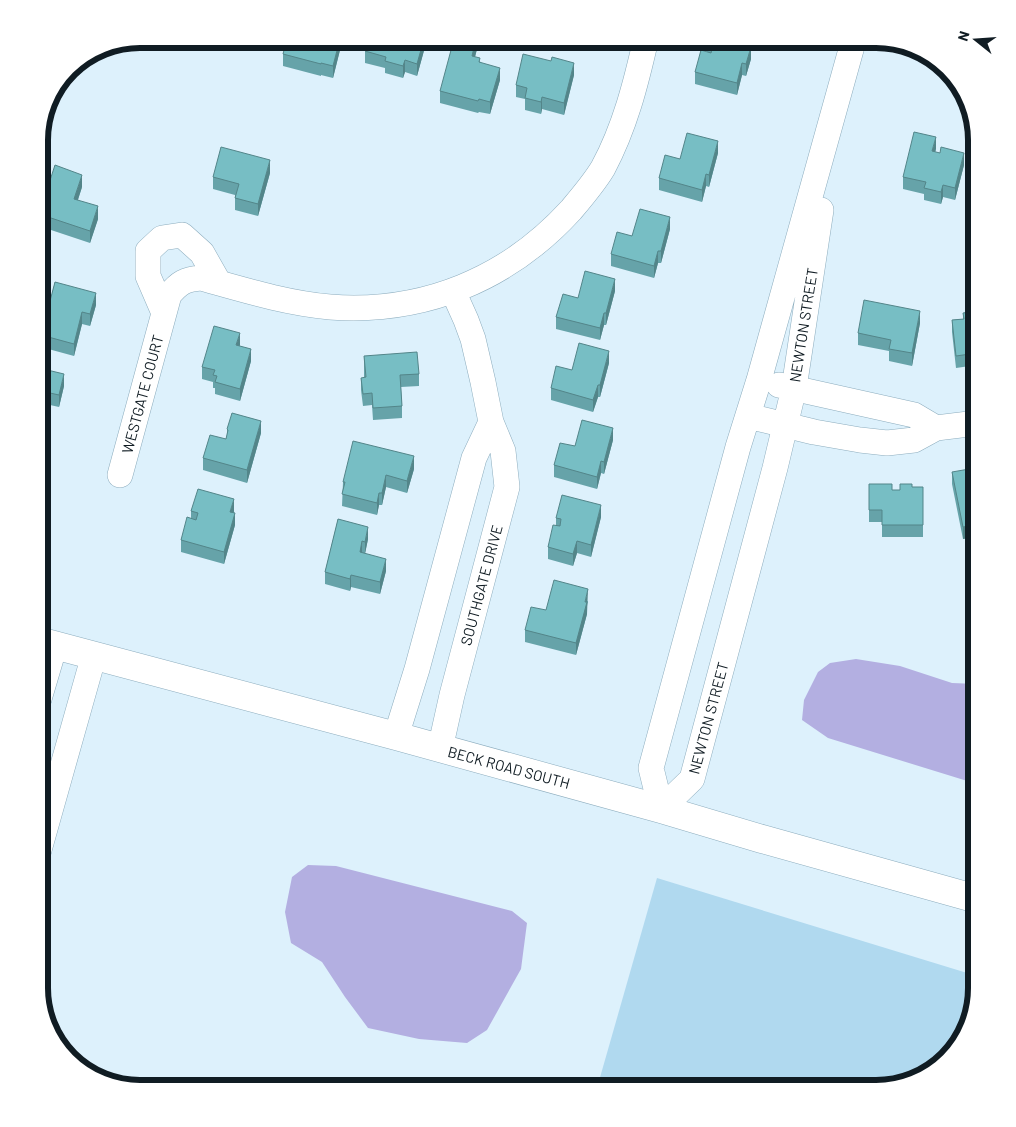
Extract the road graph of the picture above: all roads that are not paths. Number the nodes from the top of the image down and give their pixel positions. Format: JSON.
{"nodes":[{"id":1,"x":644,"y":48,"type":"edge"},
{"id":2,"x":852,"y":48,"type":"edge"},
{"id":3,"x":835,"y":110,"type":"junction"},
{"id":4,"x":218,"y":283,"type":"junction"},
{"id":5,"x":453,"y":291,"type":"junction"},
{"id":6,"x":164,"y":313,"type":"junction"},
{"id":7,"x":759,"y":380,"type":"junction"},
{"id":8,"x":794,"y":388,"type":"junction"},
{"id":9,"x":748,"y":416,"type":"junction"},
{"id":10,"x":491,"y":422,"type":"junction"},
{"id":11,"x":968,"y":425,"type":"edge"},
{"id":12,"x":785,"y":426,"type":"junction"},
{"id":13,"x":936,"y":428,"type":"junction"},
{"id":14,"x":120,"y":475,"type":"dead end"},
{"id":15,"x":48,"y":643,"type":"edge"},
{"id":16,"x":94,"y":655,"type":"junction"},
{"id":17,"x":396,"y":736,"type":"junction"},
{"id":18,"x":440,"y":748,"type":"junction"},
{"id":19,"x":661,"y":809,"type":"junction"},
{"id":20,"x":48,"y":818,"type":"edge"},
{"id":21,"x":968,"y":896,"type":"edge"}],
"edges":[{"from":1,"to":5,"type":"street"},
{"from":2,"to":3,"type":"street","name":"NEWTON STREET"},
{"from":3,"to":7,"type":"street","name":"NEWTON STREET"},
{"from":3,"to":8,"type":"street","name":"NEWTON STREET"},
{"from":4,"to":5,"type":"street","name":"WESTGATE COURT"},
{"from":4,"to":6,"type":"street","name":"WESTGATE COURT"},
{"from":4,"to":6,"type":"street"},
{"from":5,"to":10,"type":"street","name":"SOUTHGATE DRIVE"},
{"from":6,"to":14,"type":"street","name":"WESTGATE COURT"},
{"from":7,"to":8,"type":"street"},
{"from":7,"to":9,"type":"street","name":"NEWTON STREET"},
{"from":8,"to":12,"type":"street","name":"NEWTON STREET"},
{"from":8,"to":13,"type":"street"},
{"from":9,"to":12,"type":"street"},
{"from":9,"to":19,"type":"street","name":"NEWTON STREET"},
{"from":10,"to":17,"type":"street"},
{"from":10,"to":18,"type":"street","name":"SOUTHGATE DRIVE"},
{"from":11,"to":13,"type":"street"},
{"from":12,"to":13,"type":"street"},
{"from":12,"to":19,"type":"street","name":"NEWTON STREET"},
{"from":15,"to":16,"type":"main road","name":"BECK ROAD SOUTH"},
{"from":16,"to":17,"type":"main road","name":"BECK ROAD SOUTH"},
{"from":16,"to":20,"type":"street"},
{"from":17,"to":18,"type":"main road","name":"BECK ROAD SOUTH"},
{"from":18,"to":19,"type":"main road","name":"BECK ROAD SOUTH"},
{"from":19,"to":21,"type":"main road","name":"BECK ROAD SOUTH"}]}
